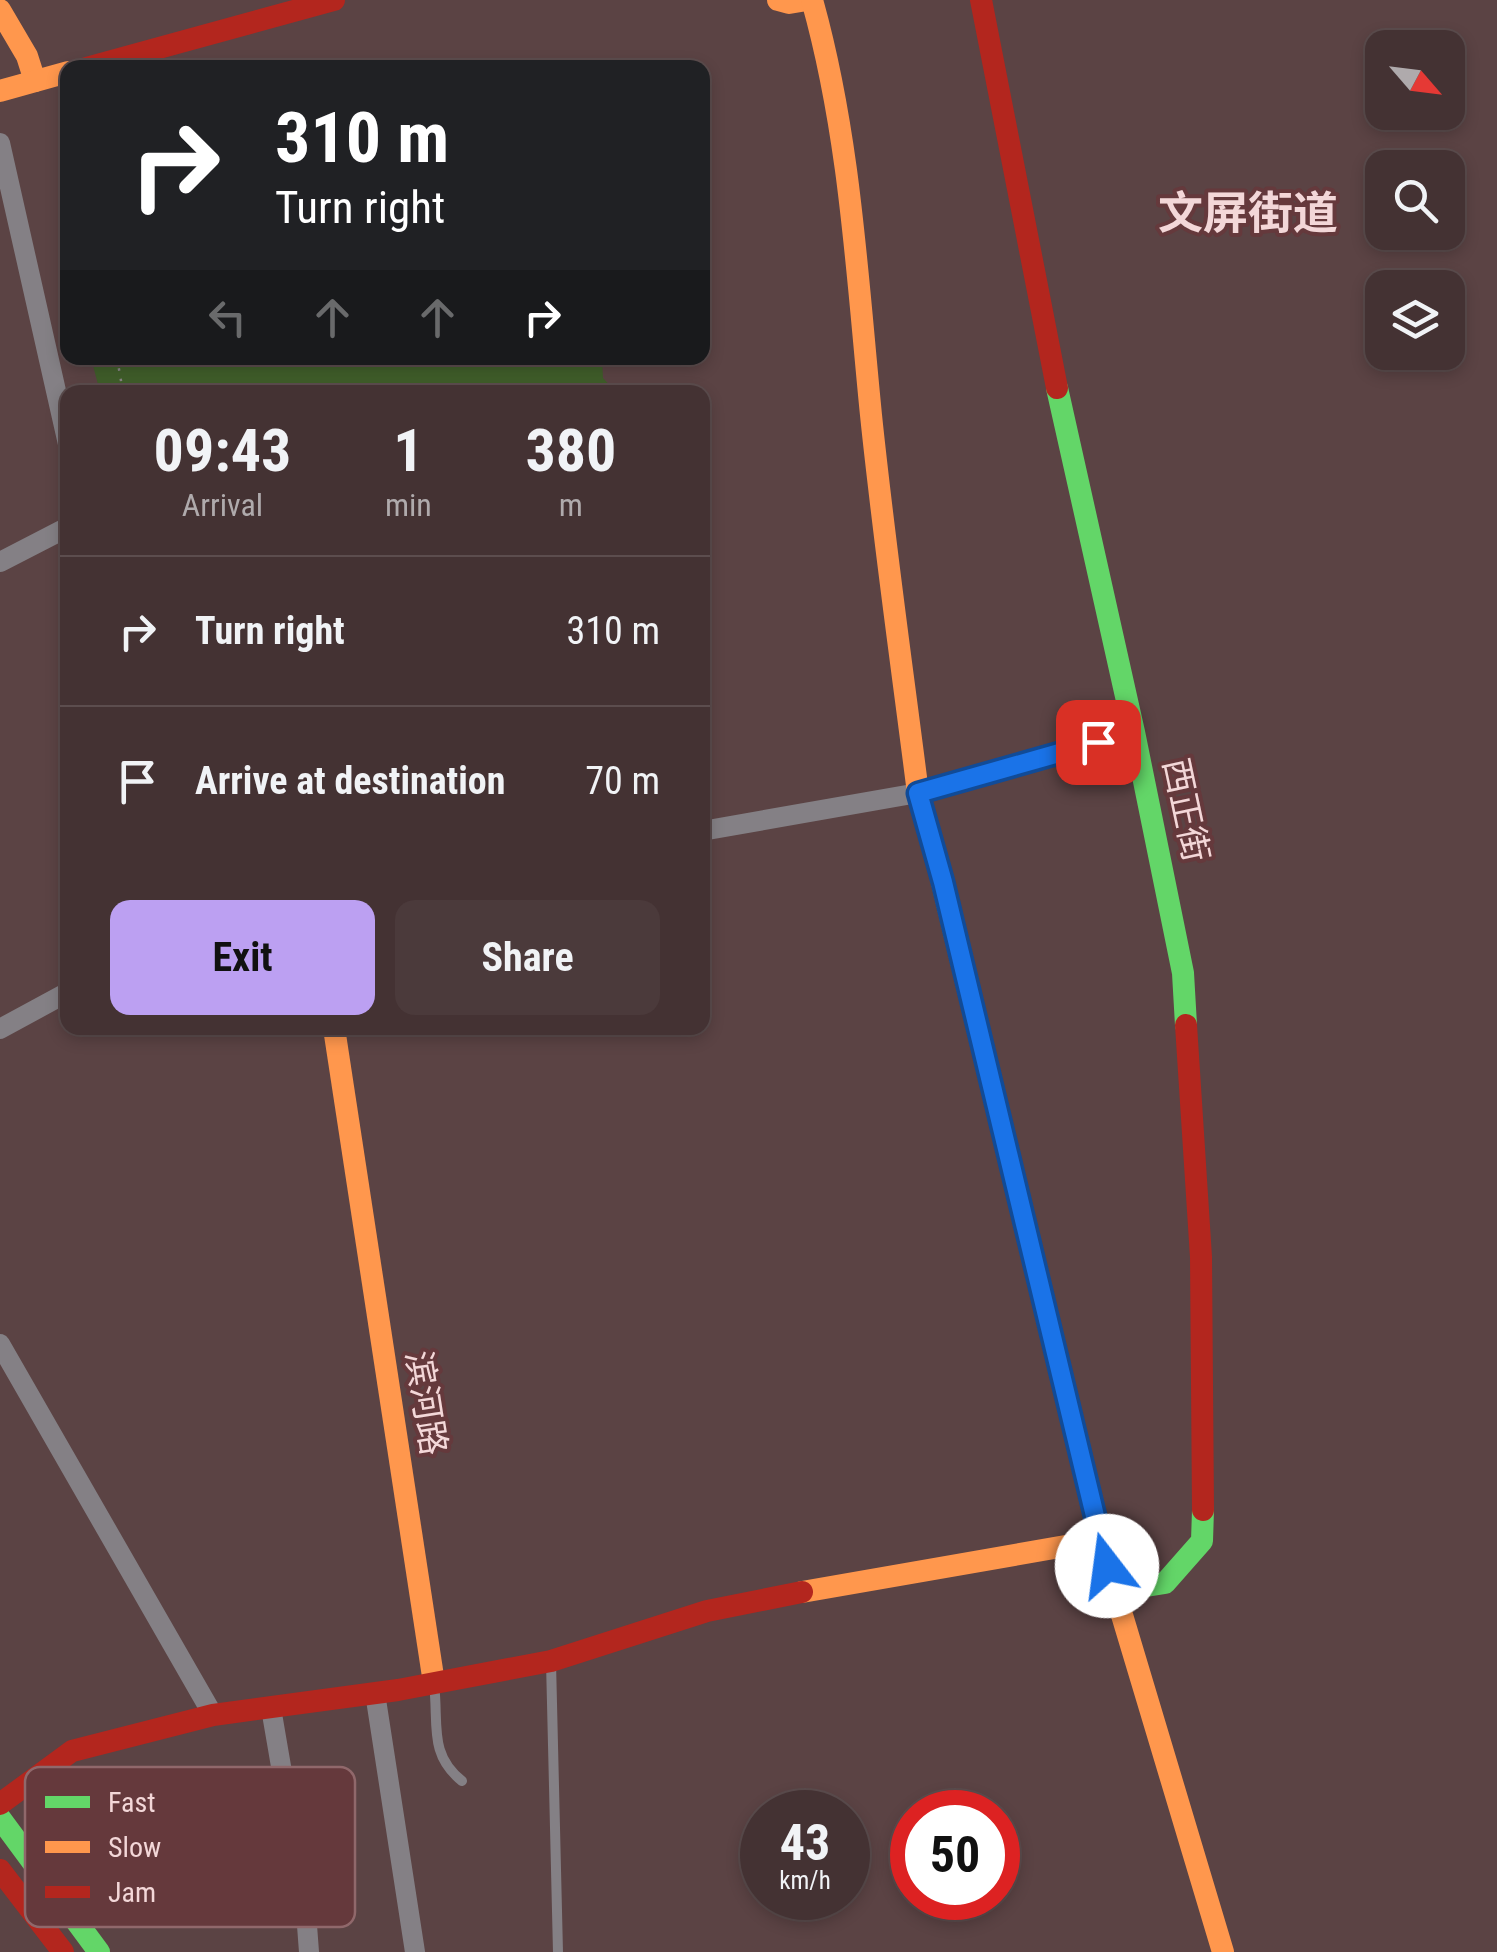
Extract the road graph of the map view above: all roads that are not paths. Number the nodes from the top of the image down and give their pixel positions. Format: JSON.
{"nodes":[{"id":1,"x":334,"y":0,"type":"edge"},
{"id":2,"x":778,"y":0,"type":"edge"},
{"id":3,"x":810,"y":0,"type":"edge"},
{"id":4,"x":981,"y":0,"type":"edge"},
{"id":5,"x":0,"y":10,"type":"edge"},
{"id":6,"x":115,"y":60,"type":"edge"},
{"id":7,"x":60,"y":74,"type":"edge"},
{"id":8,"x":36,"y":81,"type":"junction"},
{"id":9,"x":0,"y":91,"type":"edge"},
{"id":10,"x":0,"y":143,"type":"edge"},
{"id":11,"x":60,"y":409,"type":"edge"},
{"id":12,"x":60,"y":531,"type":"edge"},
{"id":13,"x":0,"y":562,"type":"edge"},
{"id":14,"x":1134,"y":732,"type":"junction"},
{"id":15,"x":918,"y":793,"type":"junction"},
{"id":16,"x":710,"y":829,"type":"edge"},
{"id":17,"x":60,"y":996,"type":"edge"},
{"id":18,"x":0,"y":1029,"type":"edge"},
{"id":19,"x":335,"y":1035,"type":"edge"},
{"id":20,"x":0,"y":1344,"type":"edge"},
{"id":21,"x":1100,"y":1540,"type":"junction"},
{"id":22,"x":1115,"y":1590,"type":"junction"},
{"id":23,"x":550,"y":1661,"type":"junction"},
{"id":24,"x":434,"y":1683,"type":"junction"},
{"id":25,"x":375,"y":1693,"type":"junction"},
{"id":26,"x":271,"y":1708,"type":"junction"},
{"id":27,"x":213,"y":1716,"type":"junction"},
{"id":28,"x":50,"y":1767,"type":"edge"},
{"id":29,"x":281,"y":1767,"type":"edge"},
{"id":30,"x":462,"y":1781,"type":"dead end"},
{"id":31,"x":25,"y":1786,"type":"edge"},
{"id":32,"x":0,"y":1804,"type":"edge"},
{"id":33,"x":0,"y":1818,"type":"edge"},
{"id":34,"x":25,"y":1852,"type":"edge"},
{"id":35,"x":0,"y":1870,"type":"edge"},
{"id":36,"x":25,"y":1903,"type":"edge"},
{"id":37,"x":44,"y":1927,"type":"edge"},
{"id":38,"x":81,"y":1927,"type":"edge"},
{"id":39,"x":307,"y":1927,"type":"edge"},
{"id":40,"x":63,"y":1952,"type":"edge"},
{"id":41,"x":99,"y":1952,"type":"edge"},
{"id":42,"x":309,"y":1952,"type":"edge"},
{"id":43,"x":415,"y":1952,"type":"edge"},
{"id":44,"x":558,"y":1952,"type":"edge"},
{"id":45,"x":1223,"y":1952,"type":"edge"}],
"edges":[{"from":1,"to":6,"type":"main road"},
{"from":2,"to":3,"type":"main road"},
{"from":3,"to":15,"type":"main road"},
{"from":4,"to":14,"type":"main road","name":"西正街"},
{"from":5,"to":8,"type":"main road"},
{"from":7,"to":8,"type":"main road"},
{"from":8,"to":9,"type":"main road"},
{"from":10,"to":11,"type":"street"},
{"from":12,"to":13,"type":"street"},
{"from":14,"to":15,"type":"street"},
{"from":14,"to":22,"type":"main road","name":"西正街"},
{"from":15,"to":16,"type":"street"},
{"from":15,"to":21,"type":"main road"},
{"from":17,"to":18,"type":"street"},
{"from":19,"to":24,"type":"main road","name":"滨河路"},
{"from":20,"to":27,"type":"street"},
{"from":21,"to":22,"type":"main road"},
{"from":21,"to":23,"type":"main road"},
{"from":22,"to":45,"type":"main road"},
{"from":23,"to":24,"type":"main road"},
{"from":23,"to":44,"type":"lane"},
{"from":24,"to":25,"type":"main road"},
{"from":24,"to":30,"type":"lane","name":"滨河路"},
{"from":25,"to":26,"type":"main road"},
{"from":25,"to":43,"type":"street"},
{"from":26,"to":27,"type":"main road"},
{"from":26,"to":29,"type":"street"},
{"from":27,"to":28,"type":"main road"},
{"from":31,"to":32,"type":"main road"},
{"from":33,"to":34,"type":"main road"},
{"from":35,"to":36,"type":"main road"},
{"from":37,"to":40,"type":"main road"},
{"from":38,"to":41,"type":"main road"},
{"from":39,"to":42,"type":"street"}]}
